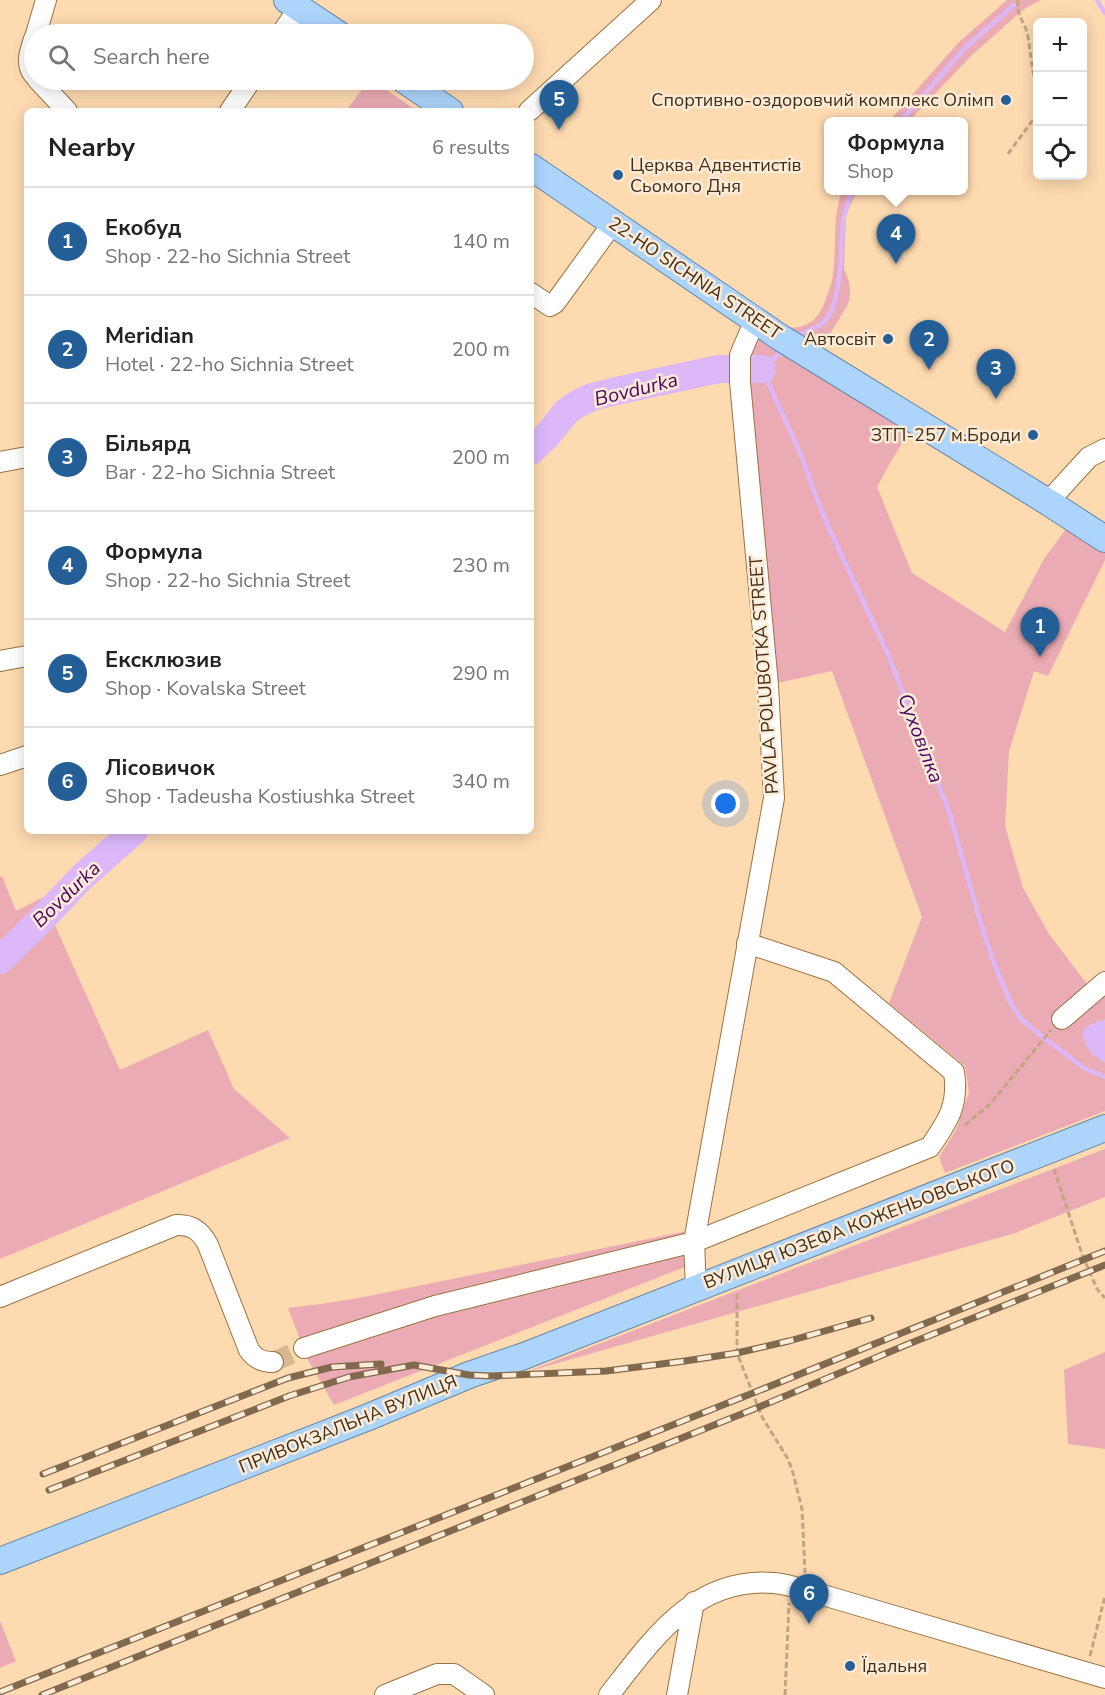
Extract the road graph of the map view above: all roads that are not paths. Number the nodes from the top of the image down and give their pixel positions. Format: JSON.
{"nodes":[{"id":1,"x":46,"y":0,"type":"edge"},
{"id":2,"x":651,"y":0,"type":"edge"},
{"id":3,"x":293,"y":4,"type":"edge"},
{"id":4,"x":39,"y":24,"type":"edge"},
{"id":5,"x":285,"y":24,"type":"edge"},
{"id":6,"x":323,"y":24,"type":"edge"},
{"id":7,"x":47,"y":90,"type":"edge"},
{"id":8,"x":244,"y":90,"type":"edge"},
{"id":9,"x":419,"y":90,"type":"edge"},
{"id":10,"x":64,"y":108,"type":"edge"},
{"id":11,"x":232,"y":108,"type":"edge"},
{"id":12,"x":446,"y":108,"type":"edge"},
{"id":13,"x":532,"y":108,"type":"edge"},
{"id":14,"x":534,"y":169,"type":"edge"},
{"id":15,"x":613,"y":223,"type":"junction"},
{"id":16,"x":534,"y":295,"type":"edge"},
{"id":17,"x":755,"y":320,"type":"junction"},
{"id":18,"x":1105,"y":449,"type":"edge"},
{"id":19,"x":24,"y":458,"type":"edge"},
{"id":20,"x":0,"y":462,"type":"edge"},
{"id":21,"x":1048,"y":502,"type":"junction"},
{"id":22,"x":1105,"y":539,"type":"edge"},
{"id":23,"x":24,"y":657,"type":"edge"},
{"id":24,"x":0,"y":661,"type":"edge"},
{"id":25,"x":24,"y":757,"type":"edge"},
{"id":26,"x":0,"y":765,"type":"edge"},
{"id":27,"x":747,"y":943,"type":"junction"},
{"id":28,"x":1105,"y":982,"type":"edge"},
{"id":29,"x":1062,"y":1018,"type":"dead end"},
{"id":30,"x":1105,"y":1128,"type":"edge"},
{"id":31,"x":694,"y":1242,"type":"junction"},
{"id":32,"x":696,"y":1288,"type":"junction"},
{"id":33,"x":0,"y":1297,"type":"edge"},
{"id":34,"x":304,"y":1348,"type":"tunnel mouth"},
{"id":35,"x":273,"y":1362,"type":"dead end"},
{"id":36,"x":0,"y":1561,"type":"edge"},
{"id":37,"x":694,"y":1602,"type":"junction"},
{"id":38,"x":1105,"y":1678,"type":"edge"},
{"id":39,"x":385,"y":1695,"type":"edge"},
{"id":40,"x":484,"y":1695,"type":"edge"},
{"id":41,"x":609,"y":1695,"type":"edge"},
{"id":42,"x":677,"y":1695,"type":"edge"}],
"edges":[{"from":1,"to":4,"type":"street"},
{"from":2,"to":13,"type":"street"},
{"from":3,"to":5,"type":"street"},
{"from":3,"to":6,"type":"main road"},
{"from":7,"to":10,"type":"street"},
{"from":8,"to":11,"type":"street"},
{"from":9,"to":12,"type":"main road"},
{"from":14,"to":15,"type":"main road","name":"22-HO SICHNIA STREET"},
{"from":15,"to":16,"type":"street"},
{"from":15,"to":17,"type":"main road","name":"22-HO SICHNIA STREET"},
{"from":17,"to":21,"type":"main road","name":"22-HO SICHNIA STREET"},
{"from":17,"to":27,"type":"street","name":"PAVLA POLUBOTKA STREET"},
{"from":18,"to":21,"type":"street"},
{"from":19,"to":20,"type":"street"},
{"from":21,"to":22,"type":"main road","name":"22-HO SICHNIA STREET"},
{"from":23,"to":24,"type":"street"},
{"from":25,"to":26,"type":"street"},
{"from":27,"to":31,"type":"street","name":"PAVLA POLUBOTKA STREET"},
{"from":27,"to":31,"type":"street"},
{"from":28,"to":29,"type":"street"},
{"from":30,"to":32,"type":"main road","name":"ВУЛИЦЯ ЮЗЕФА КОЖЕНЬОВСЬКОГО"},
{"from":31,"to":32,"type":"street","name":"ВУЛИЦЯ ЮЗЕФА КОЖЕНЬОВСЬКОГО"},
{"from":31,"to":34,"type":"street"},
{"from":32,"to":36,"type":"main road","name":"ПРИВОКЗАЛЬНА ВУЛИЦЯ"},
{"from":33,"to":35,"type":"street"},
{"from":37,"to":38,"type":"street"},
{"from":37,"to":41,"type":"street"},
{"from":37,"to":42,"type":"street"},
{"from":39,"to":40,"type":"street"}]}
